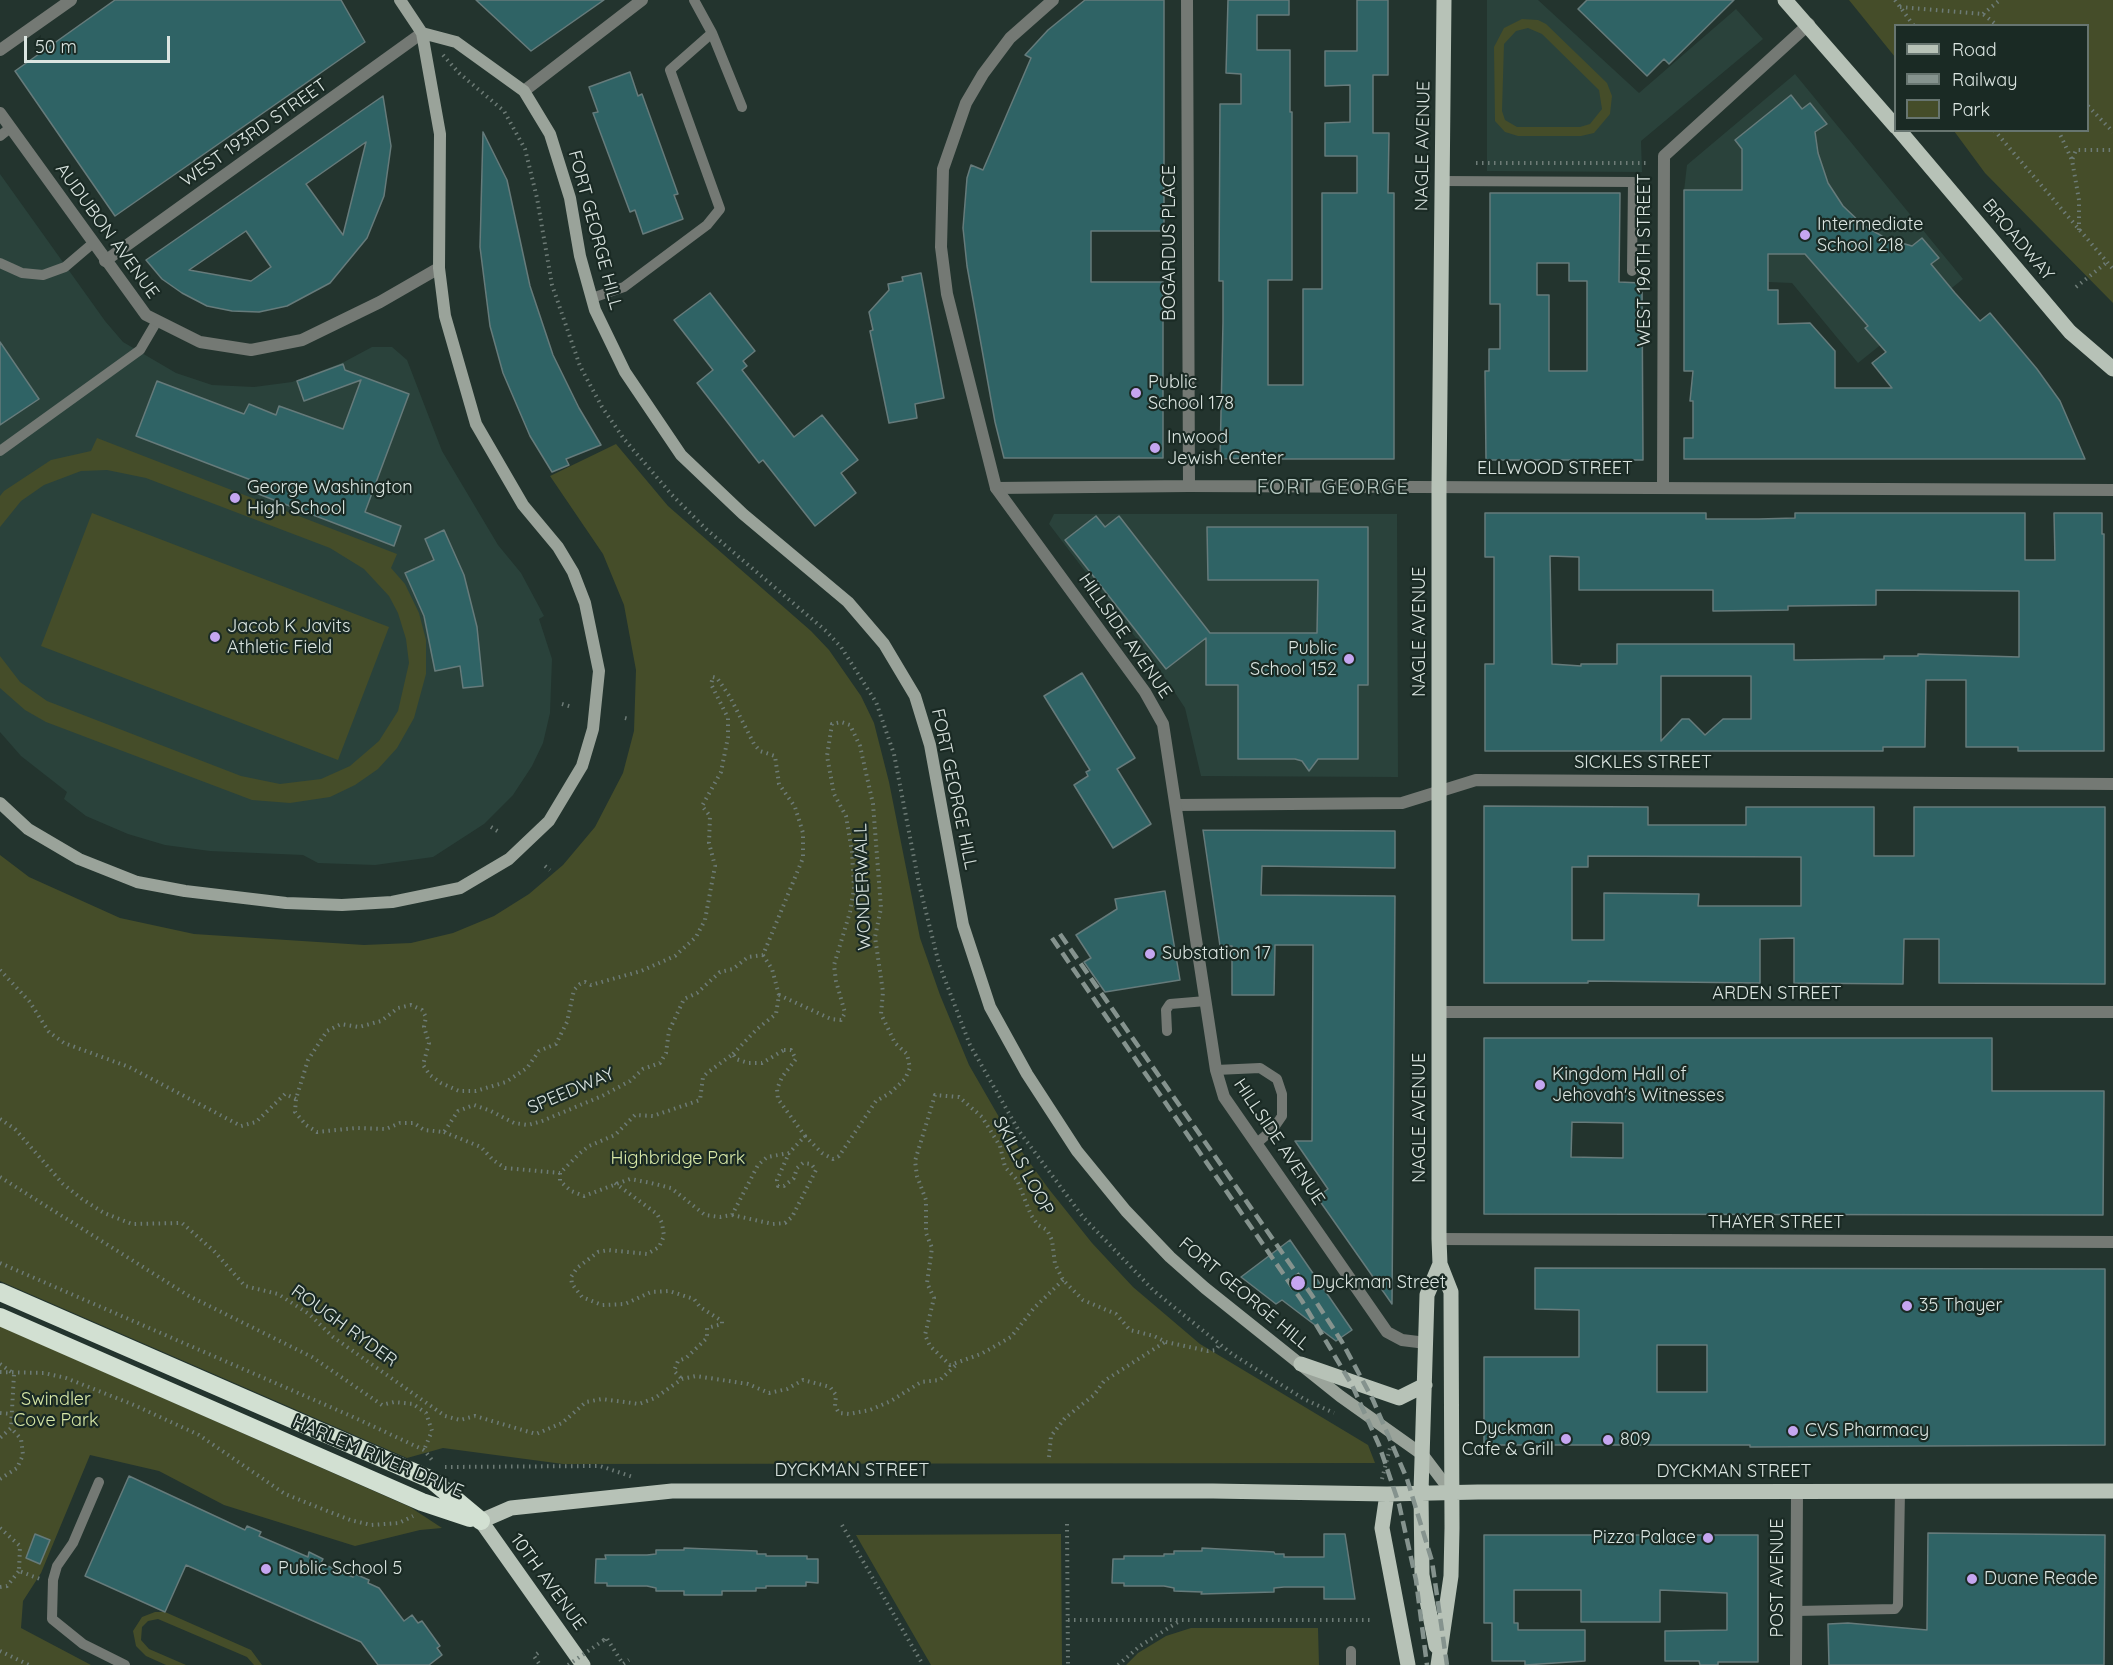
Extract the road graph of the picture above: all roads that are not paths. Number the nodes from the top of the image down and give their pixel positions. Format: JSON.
{"nodes":[{"id":1,"x":71,"y":0,"type":"edge"},
{"id":2,"x":399,"y":0,"type":"edge"},
{"id":3,"x":642,"y":0,"type":"edge"},
{"id":4,"x":694,"y":0,"type":"edge"},
{"id":5,"x":1053,"y":0,"type":"edge"},
{"id":6,"x":1188,"y":0,"type":"edge"},
{"id":7,"x":1444,"y":0,"type":"edge"},
{"id":8,"x":1785,"y":0,"type":"edge"},
{"id":9,"x":1809,"y":24,"type":"junction"},
{"id":10,"x":422,"y":33,"type":"junction"},
{"id":11,"x":712,"y":33,"type":"junction"},
{"id":12,"x":0,"y":51,"type":"edge"},
{"id":13,"x":524,"y":91,"type":"junction"},
{"id":14,"x":742,"y":107,"type":"dead end"},
{"id":15,"x":0,"y":113,"type":"edge"},
{"id":16,"x":1894,"y":125,"type":"edge"},
{"id":17,"x":10,"y":128,"type":"junction"},
{"id":18,"x":1901,"y":132,"type":"edge"},
{"id":19,"x":0,"y":136,"type":"edge"},
{"id":20,"x":1442,"y":181,"type":"junction"},
{"id":21,"x":92,"y":244,"type":"junction"},
{"id":22,"x":105,"y":261,"type":"junction"},
{"id":23,"x":0,"y":263,"type":"edge"},
{"id":24,"x":439,"y":268,"type":"junction"},
{"id":25,"x":1632,"y":271,"type":"dead end"},
{"id":26,"x":592,"y":298,"type":"junction"},
{"id":27,"x":157,"y":321,"type":"junction"},
{"id":28,"x":2113,"y":369,"type":"edge"},
{"id":29,"x":0,"y":451,"type":"edge"},
{"id":30,"x":1189,"y":486,"type":"junction"},
{"id":31,"x":1439,"y":487,"type":"junction"},
{"id":32,"x":1663,"y":487,"type":"junction"},
{"id":33,"x":996,"y":488,"type":"junction"},
{"id":34,"x":2113,"y":490,"type":"edge"},
{"id":35,"x":2113,"y":784,"type":"edge"},
{"id":36,"x":1440,"y":793,"type":"junction"},
{"id":37,"x":0,"y":803,"type":"edge"},
{"id":38,"x":1177,"y":805,"type":"junction"},
{"id":39,"x":1206,"y":1001,"type":"junction"},
{"id":40,"x":1441,"y":1012,"type":"junction"},
{"id":41,"x":2113,"y":1012,"type":"edge"},
{"id":42,"x":1167,"y":1031,"type":"dead end"},
{"id":43,"x":1216,"y":1070,"type":"junction"},
{"id":44,"x":1256,"y":1143,"type":"junction"},
{"id":45,"x":1439,"y":1239,"type":"junction"},
{"id":46,"x":2113,"y":1242,"type":"edge"},
{"id":47,"x":1440,"y":1264,"type":"junction"},
{"id":48,"x":0,"y":1292,"type":"edge"},
{"id":49,"x":0,"y":1317,"type":"edge"},
{"id":50,"x":1426,"y":1344,"type":"junction"},
{"id":51,"x":1301,"y":1364,"type":"junction"},
{"id":52,"x":1425,"y":1385,"type":"junction"},
{"id":53,"x":1422,"y":1455,"type":"junction"},
{"id":54,"x":99,"y":1482,"type":"dead end"},
{"id":55,"x":1797,"y":1491,"type":"junction"},
{"id":56,"x":1900,"y":1491,"type":"junction"},
{"id":57,"x":2113,"y":1491,"type":"edge"},
{"id":58,"x":1422,"y":1492,"type":"junction"},
{"id":59,"x":1451,"y":1492,"type":"junction"},
{"id":60,"x":1382,"y":1494,"type":"junction"},
{"id":61,"x":481,"y":1521,"type":"junction"},
{"id":62,"x":1796,"y":1611,"type":"junction"},
{"id":63,"x":1351,"y":1651,"type":"dead end"},
{"id":64,"x":1438,"y":1661,"type":"edge"},
{"id":65,"x":125,"y":1665,"type":"edge"},
{"id":66,"x":583,"y":1665,"type":"edge"},
{"id":67,"x":1351,"y":1665,"type":"edge"},
{"id":68,"x":1408,"y":1665,"type":"edge"},
{"id":69,"x":1796,"y":1665,"type":"edge"}],
"edges":[{"from":1,"to":12,"type":"street"},
{"from":2,"to":10,"type":"main road"},
{"from":3,"to":13,"type":"street"},
{"from":4,"to":11,"type":"lane"},
{"from":5,"to":33,"type":"street","name":"HILLSIDE AVENUE"},
{"from":6,"to":30,"type":"street","name":"BOGARDUS PLACE"},
{"from":7,"to":20,"type":"main road","name":"NAGLE AVENUE"},
{"from":8,"to":9,"type":"main road"},
{"from":9,"to":16,"type":"main road"},
{"from":9,"to":32,"type":"street","name":"WEST 196TH STREET"},
{"from":10,"to":13,"type":"main road","name":"FORT GEORGE HILL"},
{"from":10,"to":22,"type":"street","name":"WEST 193RD STREET"},
{"from":10,"to":24,"type":"main road"},
{"from":11,"to":14,"type":"lane"},
{"from":11,"to":26,"type":"lane"},
{"from":13,"to":26,"type":"main road","name":"FORT GEORGE HILL"},
{"from":15,"to":17,"type":"street","name":"AUDUBON AVENUE"},
{"from":17,"to":19,"type":"lane"},
{"from":17,"to":21,"type":"street","name":"AUDUBON AVENUE"},
{"from":18,"to":28,"type":"main road","name":"BROADWAY"},
{"from":20,"to":25,"type":"lane"},
{"from":20,"to":31,"type":"main road","name":"NAGLE AVENUE"},
{"from":21,"to":22,"type":"street","name":"AUDUBON AVENUE"},
{"from":21,"to":23,"type":"lane"},
{"from":22,"to":27,"type":"street","name":"AUDUBON AVENUE"},
{"from":24,"to":27,"type":"street","name":"AUDUBON AVENUE"},
{"from":24,"to":37,"type":"main road"},
{"from":26,"to":51,"type":"main road","name":"FORT GEORGE HILL"},
{"from":27,"to":29,"type":"lane"},
{"from":30,"to":31,"type":"street","name":"ELLWOOD STREET"},
{"from":30,"to":33,"type":"street","name":"ELLWOOD STREET"},
{"from":31,"to":32,"type":"street","name":"ELLWOOD STREET"},
{"from":31,"to":36,"type":"main road","name":"NAGLE AVENUE"},
{"from":32,"to":34,"type":"street","name":"ELLWOOD STREET"},
{"from":33,"to":38,"type":"street","name":"HILLSIDE AVENUE"},
{"from":35,"to":36,"type":"street","name":"SICKLES STREET"},
{"from":36,"to":38,"type":"street","name":"SICKLES STREET"},
{"from":36,"to":40,"type":"main road","name":"NAGLE AVENUE"},
{"from":38,"to":39,"type":"street","name":"HILLSIDE AVENUE"},
{"from":39,"to":42,"type":"lane"},
{"from":39,"to":43,"type":"street","name":"HILLSIDE AVENUE"},
{"from":40,"to":41,"type":"street","name":"ARDEN STREET"},
{"from":40,"to":45,"type":"main road","name":"NAGLE AVENUE"},
{"from":43,"to":44,"type":"street","name":"HILLSIDE AVENUE"},
{"from":43,"to":44,"type":"lane"},
{"from":44,"to":50,"type":"street","name":"HILLSIDE AVENUE"},
{"from":45,"to":46,"type":"street","name":"THAYER STREET"},
{"from":45,"to":47,"type":"main road","name":"NAGLE AVENUE"},
{"from":47,"to":50,"type":"main road","name":"NAGLE AVENUE"},
{"from":47,"to":59,"type":"main road","name":"NAGLE AVENUE"},
{"from":48,"to":61,"type":"highway","name":"HARLEM RIVER DRIVE"},
{"from":49,"to":61,"type":"highway","name":"HARLEM RIVER DRIVE"},
{"from":50,"to":52,"type":"main road","name":"NAGLE AVENUE"},
{"from":51,"to":52,"type":"main road"},
{"from":51,"to":53,"type":"main road","name":"FORT GEORGE HILL"},
{"from":52,"to":53,"type":"main road","name":"NAGLE AVENUE"},
{"from":53,"to":58,"type":"main road","name":"NAGLE AVENUE"},
{"from":53,"to":59,"type":"main road","name":"FORT GEORGE HILL"},
{"from":54,"to":65,"type":"lane"},
{"from":55,"to":56,"type":"main road","name":"DYCKMAN STREET"},
{"from":55,"to":59,"type":"main road","name":"DYCKMAN STREET"},
{"from":55,"to":62,"type":"street","name":"POST AVENUE"},
{"from":56,"to":57,"type":"main road","name":"DYCKMAN STREET"},
{"from":56,"to":62,"type":"lane"},
{"from":58,"to":59,"type":"main road","name":"DYCKMAN STREET"},
{"from":58,"to":60,"type":"main road","name":"DYCKMAN STREET"},
{"from":58,"to":64,"type":"main road","name":"NAGLE AVENUE"},
{"from":59,"to":64,"type":"main road","name":"NAGLE AVENUE"},
{"from":60,"to":61,"type":"main road","name":"DYCKMAN STREET"},
{"from":60,"to":68,"type":"main road"},
{"from":61,"to":66,"type":"main road","name":"10TH AVENUE"},
{"from":62,"to":69,"type":"street","name":"POST AVENUE"},
{"from":63,"to":67,"type":"lane"}]}
